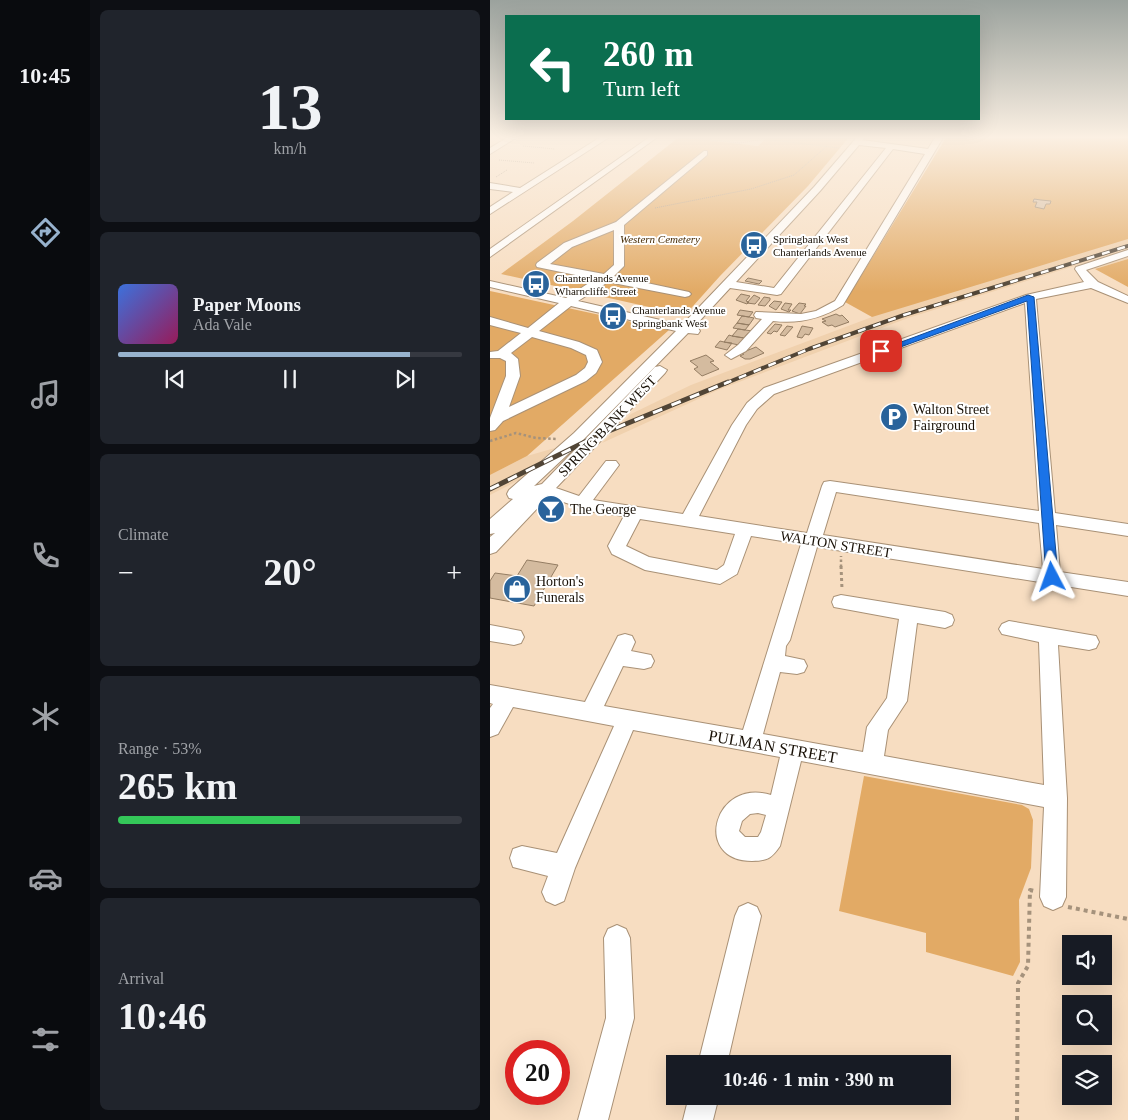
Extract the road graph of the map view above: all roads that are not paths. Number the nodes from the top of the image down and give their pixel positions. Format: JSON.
{"nodes":[{"id":1,"x":505,"y":188,"type":"edge"},
{"id":2,"x":526,"y":188,"type":"edge"},
{"id":3,"x":582,"y":188,"type":"edge"},
{"id":4,"x":661,"y":188,"type":"edge"},
{"id":5,"x":818,"y":188,"type":"edge"},
{"id":6,"x":859,"y":188,"type":"edge"},
{"id":7,"x":908,"y":188,"type":"edge"},
{"id":8,"x":522,"y":191,"type":"junction"},
{"id":9,"x":490,"y":211,"type":"edge"},
{"id":10,"x":619,"y":224,"type":"junction"},
{"id":11,"x":1128,"y":253,"type":"edge"},
{"id":12,"x":490,"y":254,"type":"edge"},
{"id":13,"x":606,"y":278,"type":"junction"},
{"id":14,"x":490,"y":284,"type":"edge"},
{"id":15,"x":727,"y":284,"type":"junction"},
{"id":16,"x":1092,"y":284,"type":"junction"},
{"id":17,"x":685,"y":294,"type":"dead end"},
{"id":18,"x":1030,"y":297,"type":"junction"},
{"id":19,"x":573,"y":299,"type":"junction"},
{"id":20,"x":1128,"y":300,"type":"edge"},
{"id":21,"x":490,"y":321,"type":"edge"},
{"id":22,"x":694,"y":326,"type":"junction"},
{"id":23,"x":530,"y":332,"type":"junction"},
{"id":24,"x":496,"y":354,"type":"edge"},
{"id":25,"x":727,"y":357,"type":"dead end"},
{"id":26,"x":494,"y":423,"type":"edge"},
{"id":27,"x":611,"y":465,"type":"dead end"},
{"id":28,"x":546,"y":490,"type":"junction"},
{"id":29,"x":583,"y":502,"type":"junction"},
{"id":30,"x":635,"y":512,"type":"junction"},
{"id":31,"x":490,"y":519,"type":"edge"},
{"id":32,"x":1048,"y":519,"type":"junction"},
{"id":33,"x":688,"y":521,"type":"junction"},
{"id":34,"x":490,"y":528,"type":"edge"},
{"id":35,"x":744,"y":530,"type":"junction"},
{"id":36,"x":1128,"y":530,"type":"edge"},
{"id":37,"x":812,"y":540,"type":"junction"},
{"id":38,"x":490,"y":548,"type":"edge"},
{"id":39,"x":1052,"y":577,"type":"junction"},
{"id":40,"x":1128,"y":589,"type":"edge"},
{"id":41,"x":841,"y":602,"type":"road end"},
{"id":42,"x":909,"y":614,"type":"junction"},
{"id":43,"x":945,"y":620,"type":"dead end"},
{"id":44,"x":1009,"y":630,"type":"dead end"},
{"id":45,"x":490,"y":632,"type":"edge"},
{"id":46,"x":1048,"y":636,"type":"junction"},
{"id":47,"x":514,"y":637,"type":"dead end"},
{"id":48,"x":1089,"y":642,"type":"dead end"},
{"id":49,"x":777,"y":650,"type":"junction"},
{"id":50,"x":644,"y":661,"type":"dead end"},
{"id":51,"x":797,"y":666,"type":"dead end"},
{"id":52,"x":499,"y":696,"type":"edge"},
{"id":53,"x":590,"y":713,"type":"junction"},
{"id":54,"x":628,"y":720,"type":"junction"},
{"id":55,"x":490,"y":727,"type":"edge"},
{"id":56,"x":750,"y":742,"type":"junction"},
{"id":57,"x":793,"y":749,"type":"junction"},
{"id":58,"x":872,"y":764,"type":"junction"},
{"id":59,"x":1056,"y":798,"type":"junction"},
{"id":60,"x":779,"y":808,"type":"dead end"},
{"id":61,"x":522,"y":858,"type":"dead end"},
{"id":62,"x":563,"y":867,"type":"junction"},
{"id":63,"x":555,"y":892,"type":"dead end"},
{"id":64,"x":1051,"y":901,"type":"road end"},
{"id":65,"x":748,"y":916,"type":"dead end"},
{"id":66,"x":617,"y":938,"type":"dead end"},
{"id":67,"x":714,"y":1055,"type":"edge"},
{"id":68,"x":702,"y":1105,"type":"edge"},
{"id":69,"x":593,"y":1120,"type":"edge"},
{"id":70,"x":698,"y":1120,"type":"edge"}],
"edges":[{"from":1,"to":8,"type":"street"},
{"from":2,"to":8,"type":"street"},
{"from":3,"to":12,"type":"street"},
{"from":4,"to":10,"type":"street"},
{"from":5,"to":15,"type":"street","name":"SPRING BANK WEST"},
{"from":6,"to":15,"type":"street"},
{"from":7,"to":25,"type":"street"},
{"from":8,"to":9,"type":"street"},
{"from":10,"to":13,"type":"street"},
{"from":10,"to":13,"type":"street"},
{"from":11,"to":16,"type":"street"},
{"from":13,"to":17,"type":"street"},
{"from":13,"to":19,"type":"street"},
{"from":14,"to":19,"type":"street"},
{"from":15,"to":22,"type":"street","name":"SPRING BANK WEST"},
{"from":16,"to":18,"type":"street"},
{"from":16,"to":20,"type":"street"},
{"from":18,"to":32,"type":"street"},
{"from":18,"to":33,"type":"street"},
{"from":19,"to":22,"type":"street"},
{"from":19,"to":23,"type":"street"},
{"from":21,"to":23,"type":"street"},
{"from":22,"to":28,"type":"street","name":"SPRING BANK WEST"},
{"from":22,"to":31,"type":"street","name":"SPRING BANK WEST"},
{"from":23,"to":24,"type":"street"},
{"from":23,"to":26,"type":"street"},
{"from":24,"to":26,"type":"street"},
{"from":27,"to":29,"type":"street"},
{"from":28,"to":29,"type":"street","name":"WALTON STREET"},
{"from":28,"to":34,"type":"street"},
{"from":28,"to":38,"type":"street","name":"SPRING BANK WEST"},
{"from":29,"to":30,"type":"street","name":"WALTON STREET"},
{"from":30,"to":33,"type":"street","name":"WALTON STREET"},
{"from":30,"to":35,"type":"street"},
{"from":32,"to":36,"type":"street"},
{"from":32,"to":37,"type":"street"},
{"from":32,"to":39,"type":"street"},
{"from":33,"to":35,"type":"street","name":"WALTON STREET"},
{"from":35,"to":37,"type":"street","name":"WALTON STREET"},
{"from":37,"to":39,"type":"street","name":"WALTON STREET"},
{"from":37,"to":49,"type":"street"},
{"from":39,"to":40,"type":"street","name":"WALTON STREET"},
{"from":41,"to":42,"type":"street"},
{"from":42,"to":43,"type":"street"},
{"from":42,"to":58,"type":"street"},
{"from":44,"to":46,"type":"street"},
{"from":45,"to":47,"type":"street"},
{"from":46,"to":48,"type":"street"},
{"from":46,"to":59,"type":"street"},
{"from":49,"to":51,"type":"street"},
{"from":49,"to":56,"type":"street"},
{"from":50,"to":53,"type":"street"},
{"from":52,"to":53,"type":"street","name":"PULMAN STREET"},
{"from":52,"to":55,"type":"street"},
{"from":53,"to":54,"type":"street","name":"PULMAN STREET"},
{"from":54,"to":56,"type":"street","name":"PULMAN STREET"},
{"from":54,"to":62,"type":"street"},
{"from":56,"to":57,"type":"street","name":"PULMAN STREET"},
{"from":57,"to":58,"type":"street","name":"PULMAN STREET"},
{"from":57,"to":60,"type":"street"},
{"from":58,"to":59,"type":"street","name":"PULMAN STREET"},
{"from":59,"to":64,"type":"street"},
{"from":61,"to":62,"type":"street"},
{"from":62,"to":63,"type":"street"},
{"from":65,"to":67,"type":"street"},
{"from":66,"to":69,"type":"street"},
{"from":68,"to":70,"type":"street"}]}
